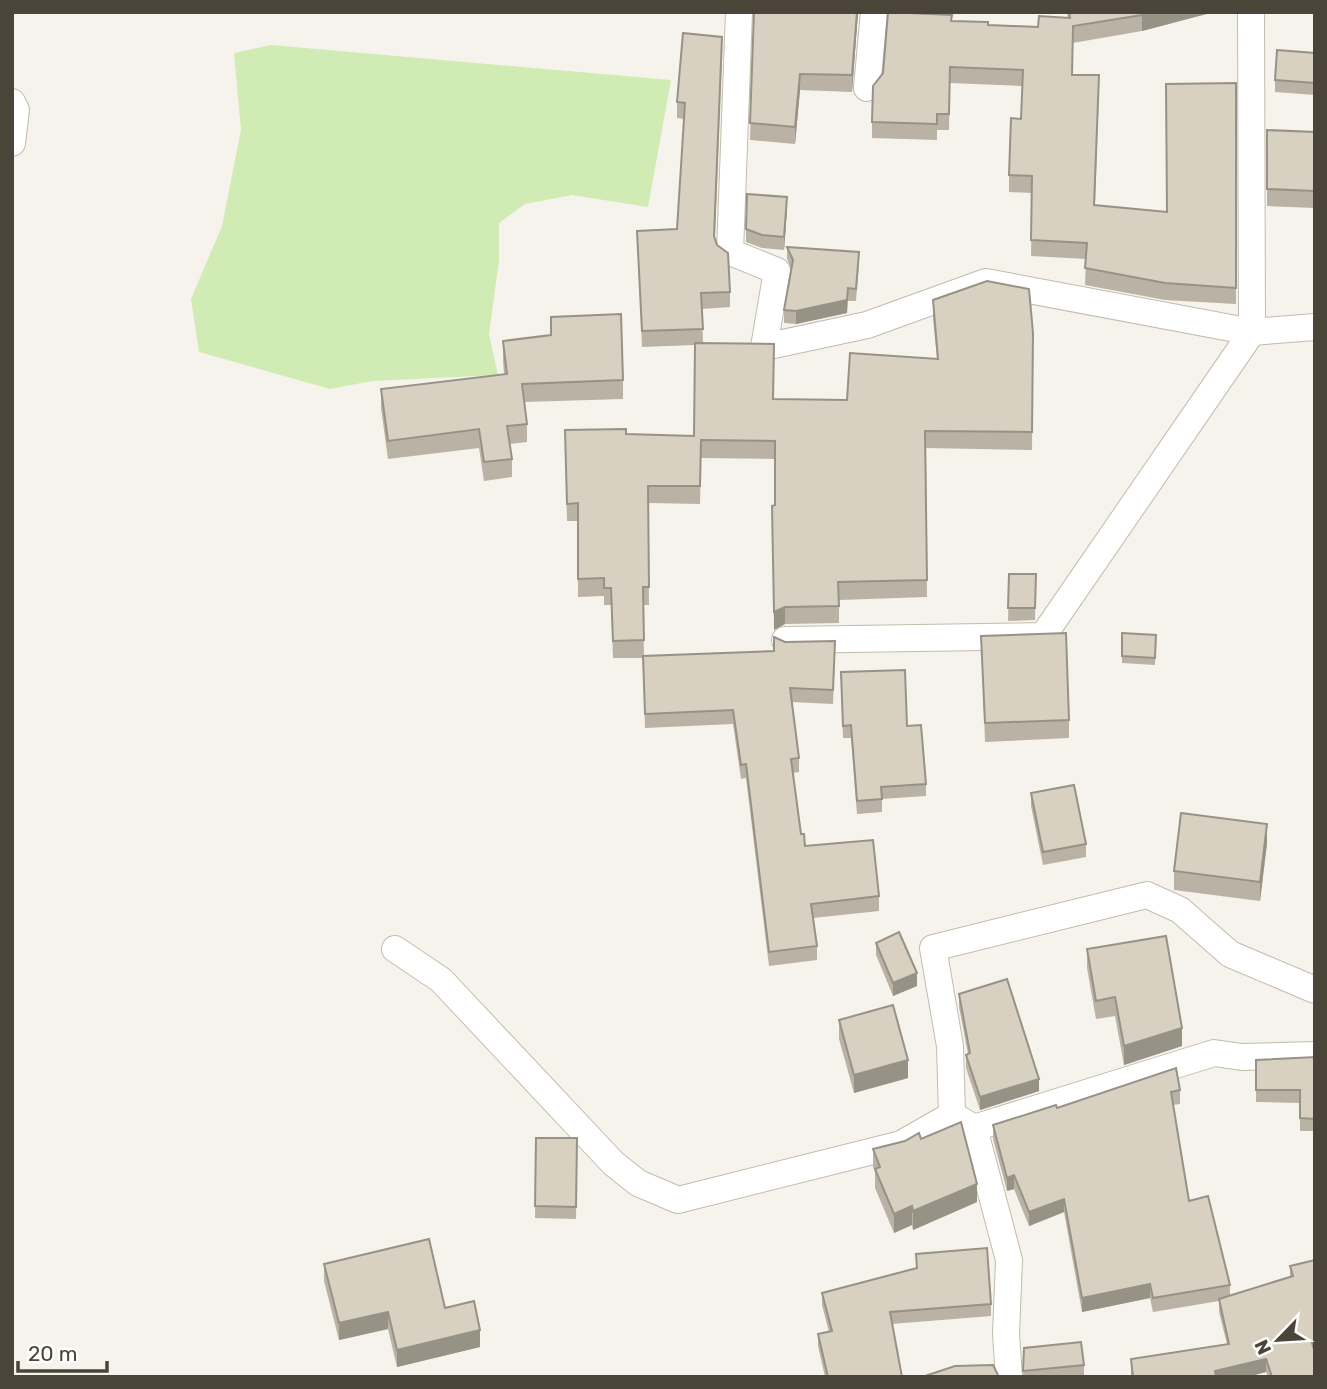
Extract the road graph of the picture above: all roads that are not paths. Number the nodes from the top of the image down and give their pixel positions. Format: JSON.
{"nodes":[{"id":1,"x":739,"y":12,"type":"edge"},
{"id":2,"x":874,"y":12,"type":"edge"},
{"id":3,"x":1251,"y":12,"type":"edge"},
{"id":4,"x":867,"y":88,"type":"dead end"},
{"id":5,"x":12,"y":102,"type":"edge"},
{"id":6,"x":12,"y":144,"type":"edge"},
{"id":7,"x":1315,"y":327,"type":"edge"},
{"id":8,"x":1252,"y":332,"type":"junction"},
{"id":9,"x":785,"y":640,"type":"edge"},
{"id":10,"x":395,"y":949,"type":"dead end"},
{"id":11,"x":1315,"y":990,"type":"edge"},
{"id":12,"x":1315,"y":1055,"type":"edge"},
{"id":13,"x":963,"y":1122,"type":"junction"},
{"id":14,"x":1009,"y":1377,"type":"edge"}],
"edges":[{"from":1,"to":8,"type":"street"},
{"from":2,"to":4,"type":"street"},
{"from":3,"to":8,"type":"street"},
{"from":5,"to":6,"type":"street"},
{"from":7,"to":8,"type":"street"},
{"from":8,"to":9,"type":"street"},
{"from":10,"to":13,"type":"street"},
{"from":11,"to":13,"type":"street"},
{"from":12,"to":13,"type":"street"},
{"from":13,"to":14,"type":"street"}]}
